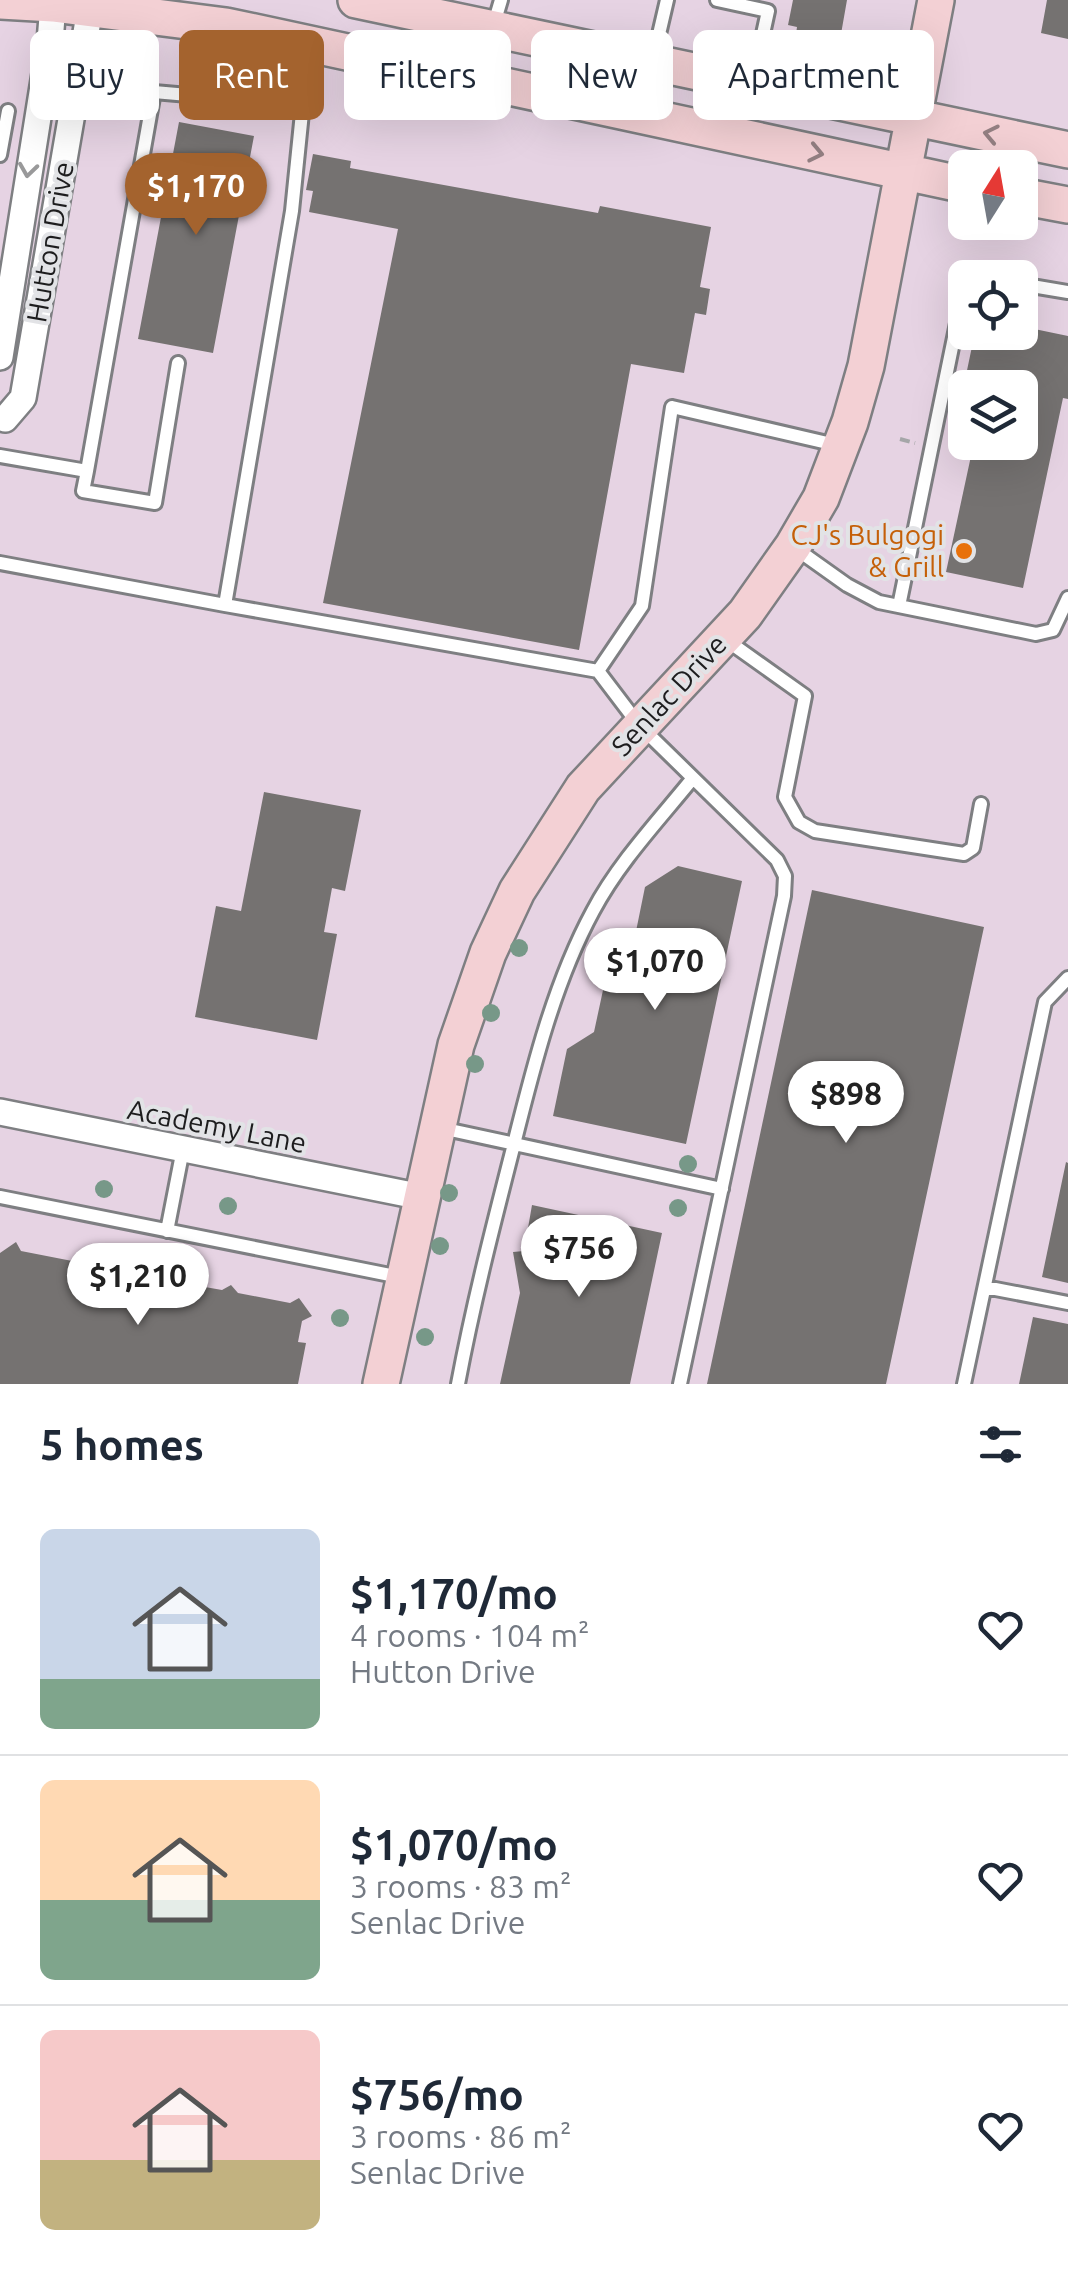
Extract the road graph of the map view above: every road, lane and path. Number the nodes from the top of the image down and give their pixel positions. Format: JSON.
{"nodes":[{"id":1,"x":356,"y":0,"type":"edge"},
{"id":2,"x":667,"y":0,"type":"edge"},
{"id":3,"x":717,"y":0,"type":"edge"},
{"id":4,"x":936,"y":0,"type":"edge"},
{"id":5,"x":0,"y":1,"type":"edge"},
{"id":6,"x":53,"y":2,"type":"edge"},
{"id":7,"x":90,"y":4,"type":"edge"},
{"id":8,"x":768,"y":6,"type":"edge"},
{"id":9,"x":497,"y":14,"type":"edge"},
{"id":10,"x":226,"y":26,"type":"junction"},
{"id":11,"x":51,"y":30,"type":"edge"},
{"id":12,"x":247,"y":30,"type":"edge"},
{"id":13,"x":548,"y":30,"type":"edge"},
{"id":14,"x":660,"y":30,"type":"edge"},
{"id":15,"x":930,"y":30,"type":"edge"},
{"id":16,"x":324,"y":45,"type":"edge"},
{"id":17,"x":4,"y":110,"type":"edge"},
{"id":18,"x":30,"y":115,"type":"edge"},
{"id":19,"x":35,"y":120,"type":"edge"},
{"id":20,"x":302,"y":120,"type":"edge"},
{"id":21,"x":914,"y":120,"type":"edge"},
{"id":22,"x":924,"y":120,"type":"edge"},
{"id":23,"x":1068,"y":150,"type":"edge"},
{"id":24,"x":0,"y":156,"type":"edge"},
{"id":25,"x":903,"y":172,"type":"junction"},
{"id":26,"x":948,"y":181,"type":"edge"},
{"id":27,"x":1038,"y":200,"type":"edge"},
{"id":28,"x":1068,"y":206,"type":"edge"},
{"id":29,"x":1038,"y":287,"type":"edge"},
{"id":30,"x":1068,"y":292,"type":"edge"},
{"id":31,"x":1,"y":340,"type":"edge"},
{"id":32,"x":951,"y":350,"type":"edge"},
{"id":33,"x":178,"y":362,"type":"dead end"},
{"id":34,"x":2,"y":412,"type":"edge"},
{"id":35,"x":0,"y":445,"type":"edge"},
{"id":36,"x":841,"y":446,"type":"junction"},
{"id":37,"x":0,"y":456,"type":"edge"},
{"id":38,"x":87,"y":471,"type":"junction"},
{"id":39,"x":793,"y":546,"type":"junction"},
{"id":40,"x":0,"y":563,"type":"edge"},
{"id":41,"x":1068,"y":598,"type":"edge"},
{"id":42,"x":224,"y":605,"type":"junction"},
{"id":43,"x":898,"y":606,"type":"junction"},
{"id":44,"x":723,"y":637,"type":"junction"},
{"id":45,"x":598,"y":671,"type":"junction"},
{"id":46,"x":640,"y":725,"type":"junction"},
{"id":47,"x":694,"y":778,"type":"junction"},
{"id":48,"x":980,"y":804,"type":"dead end"},
{"id":49,"x":1068,"y":978,"type":"edge"},
{"id":50,"x":0,"y":1112,"type":"edge"},
{"id":51,"x":438,"y":1127,"type":"junction"},
{"id":52,"x":514,"y":1144,"type":"junction"},
{"id":53,"x":183,"y":1149,"type":"junction"},
{"id":54,"x":722,"y":1189,"type":"junction"},
{"id":55,"x":0,"y":1197,"type":"edge"},
{"id":56,"x":422,"y":1198,"type":"junction"},
{"id":57,"x":167,"y":1230,"type":"junction"},
{"id":58,"x":405,"y":1278,"type":"junction"},
{"id":59,"x":985,"y":1286,"type":"junction"},
{"id":60,"x":1068,"y":1303,"type":"edge"},
{"id":61,"x":382,"y":1384,"type":"edge"},
{"id":62,"x":458,"y":1384,"type":"edge"},
{"id":63,"x":680,"y":1384,"type":"edge"},
{"id":64,"x":964,"y":1384,"type":"edge"}],
"edges":[{"from":1,"to":9,"type":"main road"},
{"from":2,"to":14,"type":"lane"},
{"from":3,"to":8,"type":"lane"},
{"from":4,"to":15,"type":"main road","name":"Senlac Drive"},
{"from":5,"to":6,"type":"main road"},
{"from":6,"to":7,"type":"main road"},
{"from":6,"to":11,"type":"street","name":"Hutton Drive"},
{"from":7,"to":10,"type":"main road"},
{"from":7,"to":34,"type":"street","name":"Hutton Drive"},
{"from":9,"to":13,"type":"main road"},
{"from":10,"to":12,"type":"main road"},
{"from":10,"to":38,"type":"lane"},
{"from":16,"to":25,"type":"main road","one_way":true},
{"from":17,"to":18,"type":"lane"},
{"from":17,"to":24,"type":"lane"},
{"from":19,"to":31,"type":"street","name":"Hutton Drive","one_way":true},
{"from":20,"to":42,"type":"lane"},
{"from":21,"to":25,"type":"main road","name":"Senlac Drive"},
{"from":23,"to":22,"type":"main road","one_way":true},
{"from":25,"to":26,"type":"main road"},
{"from":25,"to":36,"type":"main road","name":"Senlac Drive"},
{"from":27,"to":28,"type":"main road"},
{"from":29,"to":30,"type":"lane"},
{"from":32,"to":43,"type":"lane"},
{"from":33,"to":38,"type":"lane"},
{"from":34,"to":35,"type":"street","name":"Hutton Drive"},
{"from":36,"to":39,"type":"main road","name":"Senlac Drive"},
{"from":36,"to":45,"type":"lane"},
{"from":37,"to":38,"type":"lane"},
{"from":39,"to":43,"type":"lane"},
{"from":39,"to":44,"type":"main road","name":"Senlac Drive"},
{"from":40,"to":42,"type":"lane"},
{"from":41,"to":43,"type":"lane"},
{"from":42,"to":45,"type":"lane"},
{"from":44,"to":46,"type":"main road","name":"Senlac Drive"},
{"from":44,"to":48,"type":"lane"},
{"from":45,"to":46,"type":"lane"},
{"from":46,"to":47,"type":"lane"},
{"from":46,"to":51,"type":"main road","name":"Senlac Drive"},
{"from":47,"to":52,"type":"lane"},
{"from":47,"to":54,"type":"lane"},
{"from":49,"to":59,"type":"lane"},
{"from":50,"to":53,"type":"street","name":"Academy Lane"},
{"from":51,"to":52,"type":"lane"},
{"from":51,"to":56,"type":"main road","name":"Senlac Drive"},
{"from":52,"to":54,"type":"lane"},
{"from":52,"to":62,"type":"lane"},
{"from":53,"to":56,"type":"street","name":"Academy Lane"},
{"from":53,"to":57,"type":"lane"},
{"from":54,"to":63,"type":"lane"},
{"from":55,"to":57,"type":"lane"},
{"from":56,"to":58,"type":"main road","name":"Senlac Drive"},
{"from":57,"to":58,"type":"lane"},
{"from":58,"to":61,"type":"main road","name":"Senlac Drive"},
{"from":59,"to":60,"type":"lane"},
{"from":59,"to":64,"type":"lane"}]}
